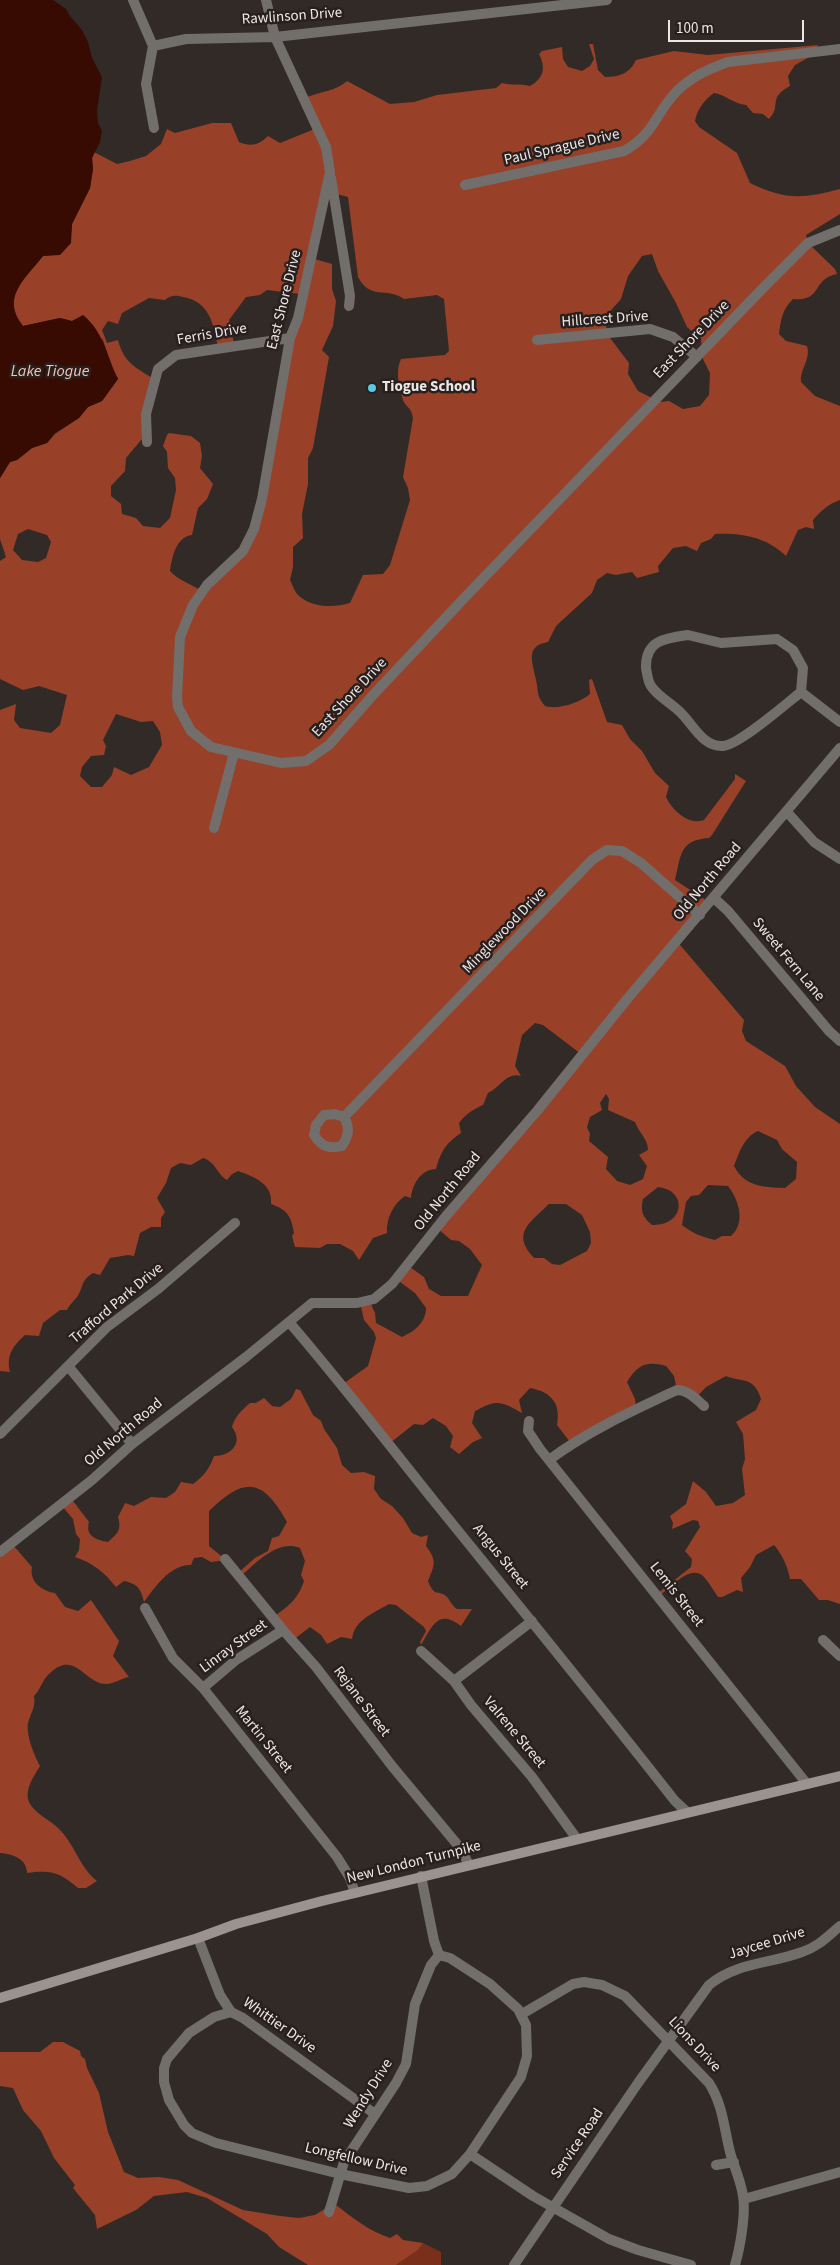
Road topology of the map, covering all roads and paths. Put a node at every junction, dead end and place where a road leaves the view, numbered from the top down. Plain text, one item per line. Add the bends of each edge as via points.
1 (133, 0) edge
2 (266, 0) edge
3 (607, 0) edge
4 (275, 37) junction
5 (153, 46) junction
6 (840, 49) edge
7 (154, 128) dead end
8 (330, 172) junction
9 (465, 185) dead end
10 (840, 230) edge
11 (350, 306) dead end
12 (290, 338) junction
13 (537, 340) dead end
14 (697, 357) junction
15 (147, 442) dead end
16 (802, 692) junction
17 (840, 722) edge
18 (840, 748) edge
19 (234, 753) junction
20 (787, 812) junction
21 (214, 828) dead end
22 (840, 859) edge
23 (714, 898) junction
24 (700, 915) junction
25 (840, 1041) edge
26 (344, 1117) dead end
27 (235, 1222) dead end
28 (289, 1322) junction
29 (68, 1366) junction
30 (704, 1406) dead end
31 (529, 1421) dead end
32 (0, 1434) edge
33 (132, 1444) junction
34 (549, 1460) junction
35 (0, 1552) edge
36 (225, 1559) dead end
37 (145, 1608) dead end
38 (532, 1621) junction
39 (282, 1630) junction
40 (823, 1640) dead end
41 (421, 1651) dead end
42 (840, 1656) edge
43 (454, 1681) junction
44 (203, 1688) junction
45 (840, 1776) edge
46 (808, 1784) junction
47 (687, 1812) junction
48 (577, 1839) junction
49 (469, 1865) junction
50 (421, 1876) junction
51 (355, 1893) junction
52 (840, 1926) edge
53 (198, 1938) junction
54 (439, 1955) junction
55 (0, 1998) edge
56 (231, 2012) junction
57 (522, 2014) junction
58 (669, 2041) junction
59 (374, 2114) junction
60 (470, 2154) junction
61 (734, 2162) junction
62 (716, 2165) dead end
63 (840, 2172) edge
64 (340, 2174) junction
65 (744, 2199) junction
66 (553, 2208) junction
67 (329, 2212) dead end
68 (514, 2265) edge
69 (691, 2265) edge
70 (735, 2265) edge

1 - 5 street
2 - 4 street, East Shore Drive
3 - 4 street, Rawlinson Drive
4 - 5 street, Rawlinson Drive via 186,40
4 - 8 street, East Shore Drive via 326,147
5 - 7 street via 146,84
6 - 9 street, Paul Sprague Drive via 728,62 714,67 700,73 676,92 650,130 636,144 624,150
8 - 11 street
8 - 12 street, East Shore Drive via 298,318
10 - 14 street, East Shore Drive via 808,243
12 - 15 street, Ferris Drive via 176,355 170,359 158,368 146,414
12 - 19 street, East Shore Drive via 254,529 243,551 207,585 193,605 180,637 178,707 191,731 211,747
13 - 14 street, Hillcrest Drive via 650,330 673,337
14 - 19 street, East Shore Drive via 483,578 329,745 306,761 281,763
16 - 16 street via 738,740 723,746 710,743 696,733 683,715 650,686 646,657 653,645 666,638 688,635 721,643 777,639 793,650 803,668
16 - 17 street
18 - 20 street, Old North Road
19 - 21 street
20 - 22 street via 814,842
20 - 23 street, Old North Road
23 - 24 street, Old North Road
23 - 25 street, Sweet Fern Lane
24 - 26 street, Minglewood Drive via 641,863 622,851 607,850 592,860
24 - 28 street, Old North Road via 392,1284 374,1299 357,1303 312,1303
27 - 29 street, Trafford Park Drive via 158,1289 107,1327
28 - 33 street, Old North Road
28 - 38 street, Angus Street
29 - 32 street, Trafford Park Drive
29 - 33 street
30 - 34 street via 690,1394 677,1390 596,1428
31 - 34 street, Lemis Street via 528,1431
33 - 35 street, Old North Road via 92,1480
34 - 46 street, Lemis Street
36 - 39 street, Rejane Street
37 - 44 street, Martin Street via 173,1658
38 - 43 street
38 - 47 street, Angus Street
39 - 44 street, Linray Street via 236,1660
39 - 49 street, Rejane Street via 461,1849
40 - 42 street
41 - 43 street, Valrene Street
43 - 48 street, Valrene Street via 532,1777
44 - 51 street, Martin Street via 337,1857
45 - 46 main road, New London Turnpike
46 - 47 main road, New London Turnpike
47 - 48 main road, New London Turnpike
48 - 49 main road, New London Turnpike
49 - 50 main road, New London Turnpike
50 - 51 main road, New London Turnpike
50 - 54 street
51 - 53 main road, New London Turnpike via 236,1924
52 - 58 street, Jaycee Drive via 822,1942 803,1952 738,1968 718,1977 701,1993
53 - 55 main road, New London Turnpike
53 - 56 street, Whittier Drive via 220,1995
54 - 57 street via 450,1958 490,1984
54 - 59 street, Wendy Drive via 431,1965 414,2004 406,2064
56 - 59 street, Whittier Drive
56 - 64 street, Longfellow Drive via 214,2017 190,2033 167,2059 164,2082 169,2100 184,2126 202,2139
57 - 58 street, Lions Drive via 573,1984 593,1983 625,1996
57 - 60 street, Longfellow Drive via 526,2025 527,2056 521,2077
58 - 61 street, Lions Drive via 717,2095
58 - 66 street, Service Road
59 - 64 street, Wendy Drive via 348,2154
60 - 64 street, Longfellow Drive via 452,2174 427,2186 409,2188
60 - 66 street
61 - 62 street
61 - 65 street, Lions Drive
63 - 65 street
64 - 67 street, Wendy Drive
65 - 70 street, Lions Drive
66 - 68 street, Service Road
66 - 69 street via 625,2246

